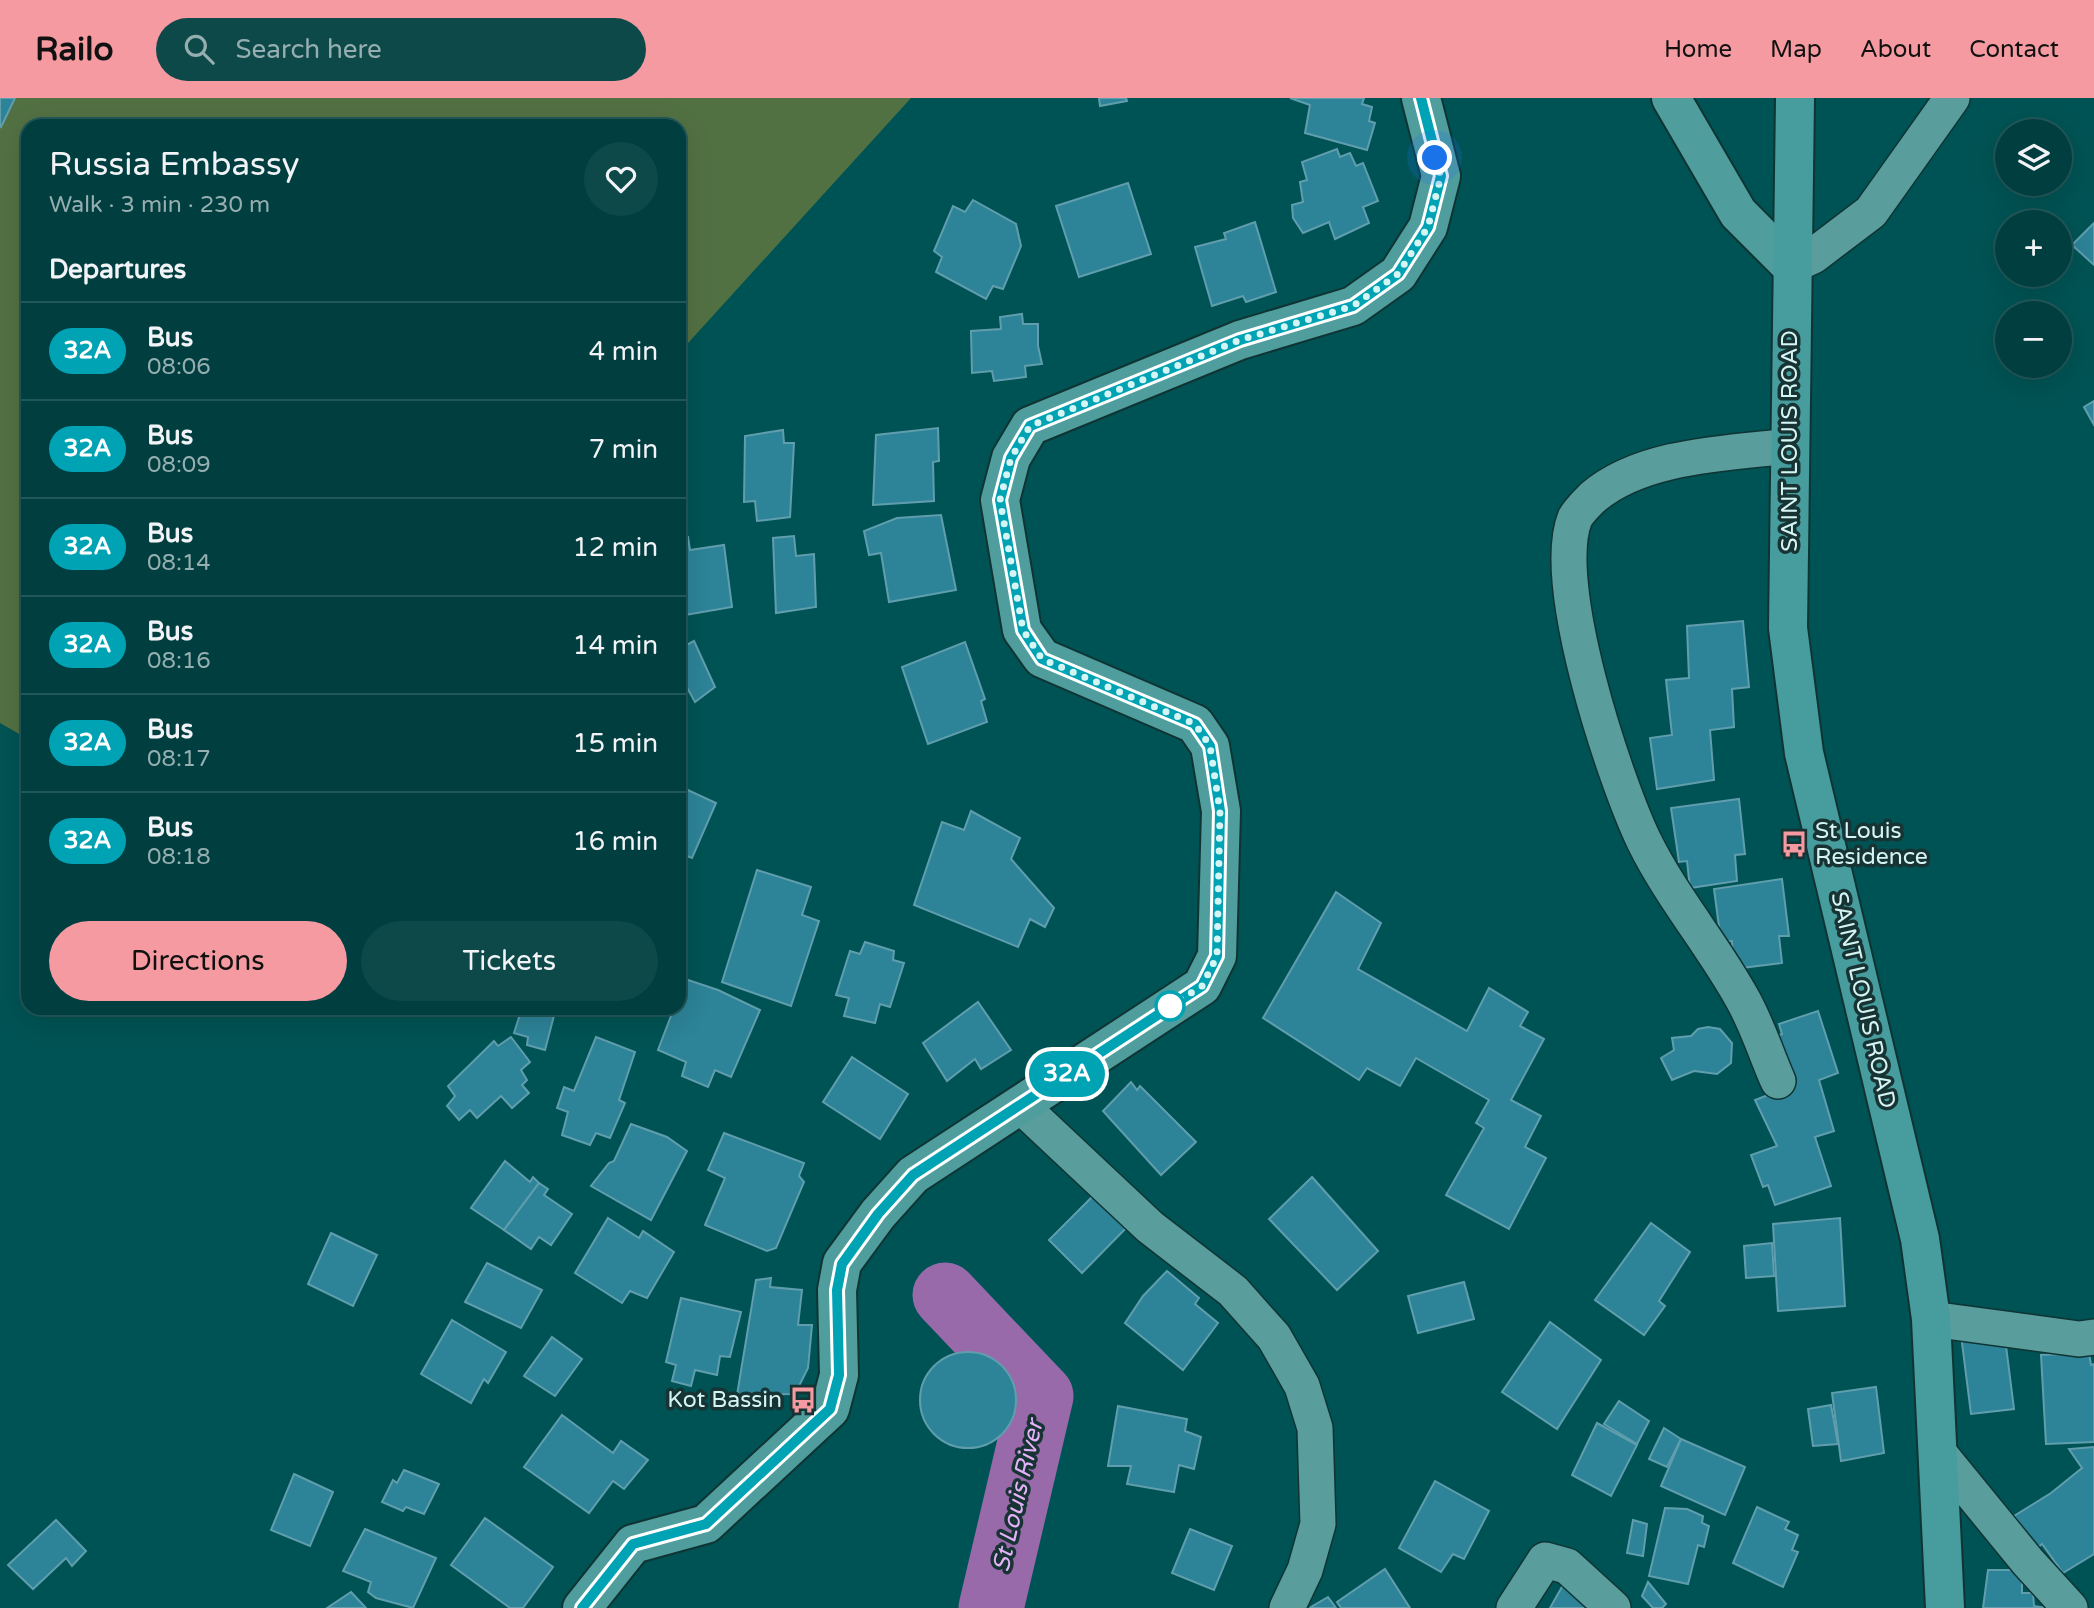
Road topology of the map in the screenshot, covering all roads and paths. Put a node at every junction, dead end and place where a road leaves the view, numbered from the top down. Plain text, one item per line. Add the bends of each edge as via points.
1 (1421, 98) edge
2 (1671, 98) edge
3 (1795, 98) edge
4 (1952, 98) edge
5 (1791, 266) junction
6 (1790, 446) junction
7 (1778, 1081) dead end
8 (1020, 1105) junction
9 (1931, 1319) junction
10 (2094, 1338) edge
11 (1940, 1453) junction
12 (582, 1608) edge
13 (1287, 1608) edge
14 (1514, 1608) edge
15 (1613, 1608) edge
16 (1945, 1608) edge
17 (2070, 1608) edge

1 - 8 main road via 1441,176 1428,227 1398,274 1353,306 1240,340 1030,426 1011,458 1000,500 1023,630 1042,659 1195,724 1210,746 1220,811 1217,956 1202,986
2 - 5 main road via 1738,213
3 - 5 main road, SAINT LOUIS ROAD
4 - 5 street via 1871,212 1813,256
5 - 6 main road, SAINT LOUIS ROAD
6 - 7 street via 1686,458 1628,476 1593,497 1575,517 1571,553 1571,606 1613,768 1645,842 1743,1000
6 - 9 main road, SAINT LOUIS ROAD via 1788,628 1804,753 1920,1239
8 - 12 main road via 913,1175 842,1264 837,1290 839,1375 830,1409 706,1524 633,1544
8 - 13 street via 1150,1227 1233,1291 1274,1337 1302,1386 1315,1428 1318,1524 1305,1570
9 - 10 street
9 - 11 main road, SAINT LOUIS ROAD
11 - 16 main road, SAINT LOUIS ROAD
11 - 17 street
14 - 15 street via 1545,1560 1567,1566

